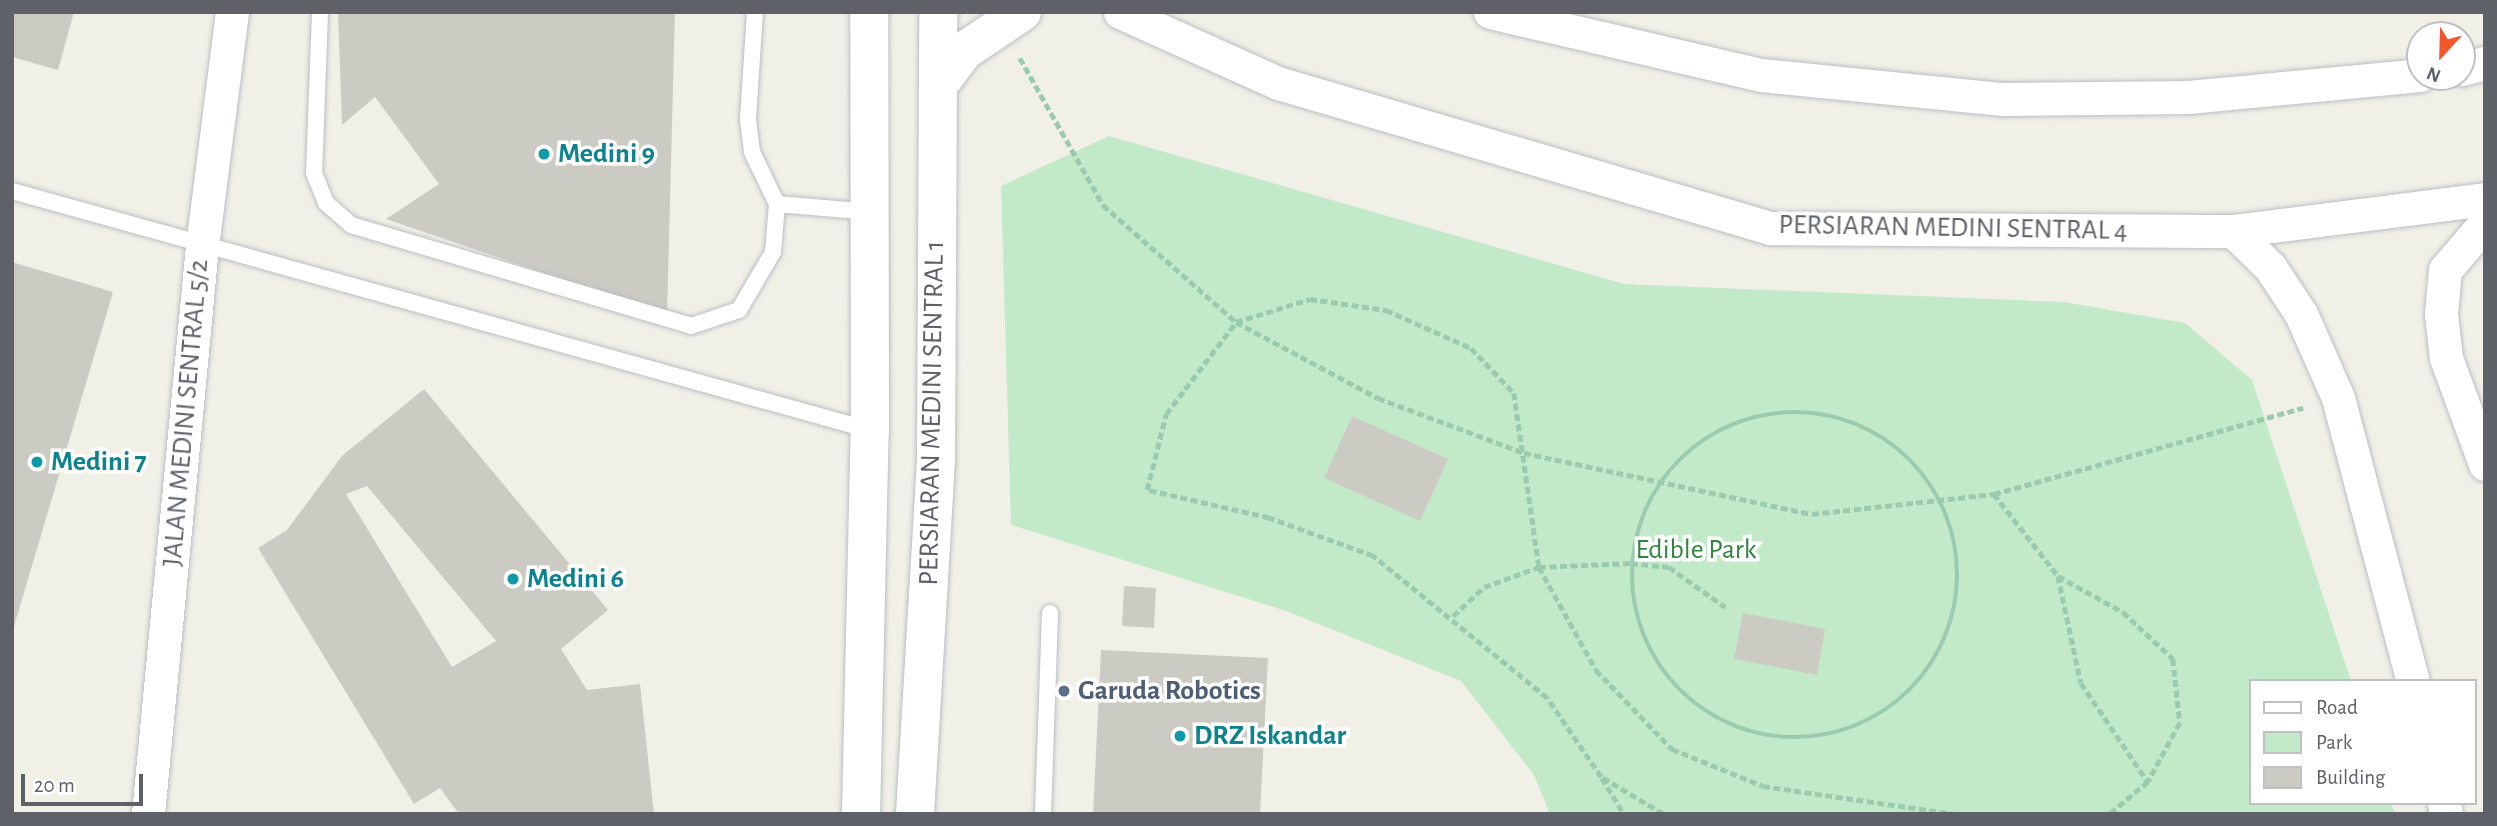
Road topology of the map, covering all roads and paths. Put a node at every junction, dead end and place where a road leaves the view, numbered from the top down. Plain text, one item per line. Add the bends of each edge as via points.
1 (232, 12) edge
2 (320, 12) edge
3 (755, 12) edge
4 (869, 12) edge
5 (938, 12) edge
6 (1120, 12) edge
7 (1490, 12) edge
8 (1011, 17) edge
9 (2406, 76) edge
10 (938, 86) junction
11 (12, 191) edge
12 (2485, 199) edge
13 (777, 204) junction
14 (871, 212) junction
15 (2485, 223) edge
16 (2233, 231) junction
17 (202, 246) junction
18 (1236, 322) junction
19 (2338, 398) junction
20 (870, 430) junction
21 (1524, 453) junction
22 (2485, 464) edge
23 (1660, 482) junction
24 (1994, 494) junction
25 (1940, 499) junction
26 (1631, 563) junction
27 (1539, 567) junction
28 (2058, 576) junction
29 (1725, 607) dead end
30 (1050, 612) dead end
31 (1453, 615) junction
32 (2412, 679) edge
33 (1601, 777) junction
34 (2148, 782) junction
35 (148, 814) edge
36 (861, 814) edge
37 (915, 814) edge
38 (1043, 814) edge
39 (1624, 814) edge
40 (1663, 814) edge
41 (1955, 814) edge
42 (2110, 814) edge

1 - 17 street, JALAN MEDINI SENTRAL 5/2
2 - 13 lane via 314,173 326,203 351,225 691,326 739,310 761,283 773,252
3 - 13 lane via 748,119 752,152
4 - 14 street
5 - 10 street, PERSIARAN MEDINI SENTRAL 1
6 - 16 street, PERSIARAN MEDINI SENTRAL 4 via 1278,83 1770,228
7 - 9 street via 1761,75 2003,99 2188,97
8 - 10 street via 964,51
8 - 18 path via 1103,205
10 - 37 street, PERSIARAN MEDINI SENTRAL 1 via 936,457
11 - 17 lane
12 - 16 street, PERSIARAN MEDINI SENTRAL 4
13 - 14 lane
14 - 20 street
15 - 22 street via 2445,270 2441,314 2446,358
16 - 19 street via 2270,267 2301,314
17 - 20 lane
17 - 35 street, JALAN MEDINI SENTRAL 5/2
18 - 21 path via 1378,398
18 - 21 path via 1310,299 1386,310 1471,348 1514,393
18 - 31 path via 1166,414 1147,490 1269,518 1373,556
19 - 24 path
19 - 32 street
20 - 36 street
21 - 23 path
21 - 27 path
23 - 25 path via 1812,514
23 - 25 path via 1713,432 1743,419 1806,412 1868,429 1895,446
23 - 26 path via 1636,531
24 - 25 path
24 - 28 path
25 - 26 path via 1958,554 1959,586 1942,648 1925,675 1877,716 1816,737 1752,732 1695,704 1671,682 1640,626
26 - 27 path
26 - 29 path via 1669,567
27 - 31 path via 1484,587
27 - 41 path via 1596,670 1672,749 1763,786
28 - 34 path via 2081,683
28 - 34 path via 2123,612 2173,659 2180,723
30 - 38 lane
31 - 33 path via 1547,698
33 - 39 path
33 - 40 path
34 - 42 path

